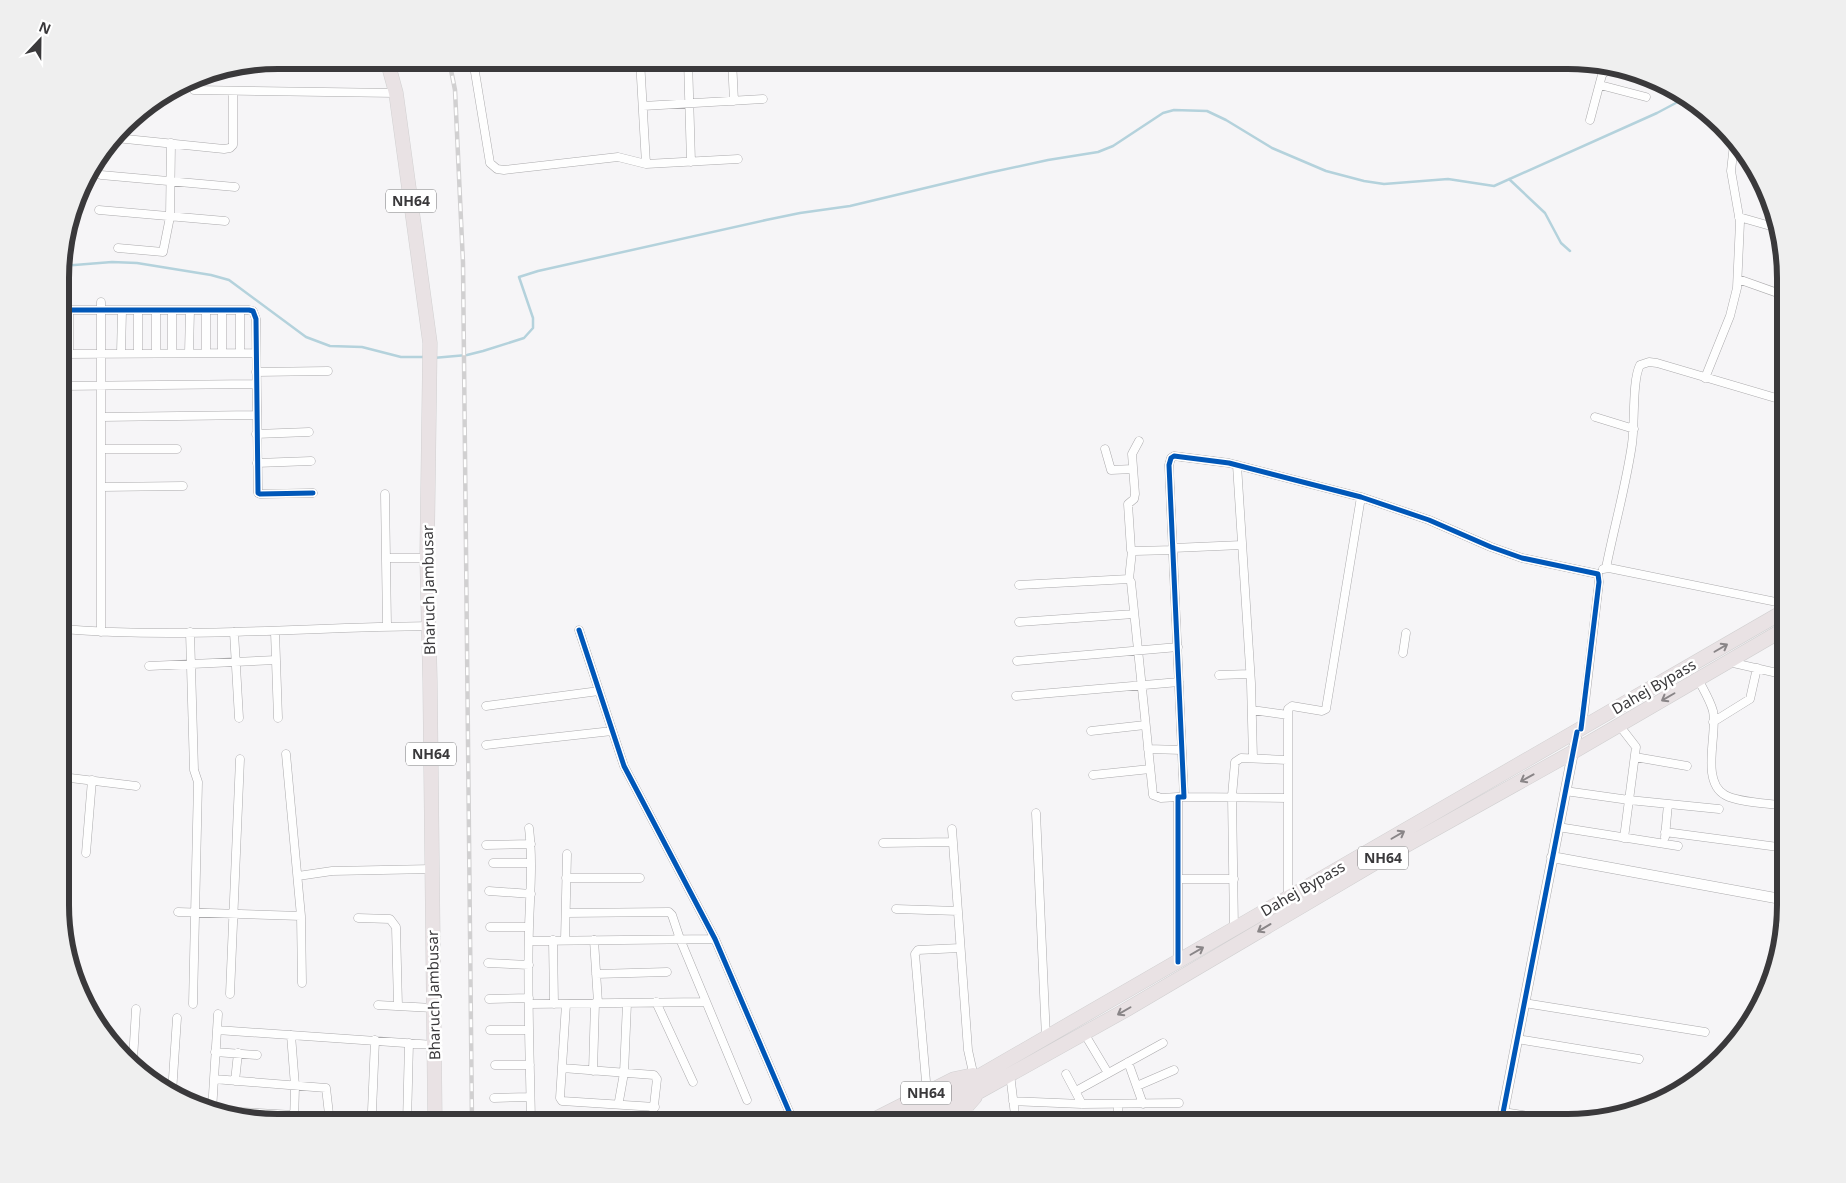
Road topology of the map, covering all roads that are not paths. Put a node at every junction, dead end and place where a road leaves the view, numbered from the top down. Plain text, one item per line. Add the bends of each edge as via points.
1 (389, 69) edge
2 (474, 69) edge
3 (641, 69) edge
4 (688, 69) edge
5 (732, 69) edge
6 (1605, 72) edge
7 (1600, 85) junction
8 (194, 90) dead end
9 (233, 92) junction
10 (396, 93) junction
11 (1646, 97) dead end
12 (763, 99) dead end
13 (734, 101) junction
14 (689, 104) junction
15 (643, 106) junction
16 (1590, 120) dead end
17 (122, 139) edge
18 (171, 143) junction
19 (1734, 151) edge
20 (738, 159) dead end
21 (691, 162) junction
22 (646, 164) junction
23 (101, 175) dead end
24 (171, 181) junction
25 (235, 187) dead end
26 (99, 210) dead end
27 (170, 217) junction
28 (1740, 217) junction
29 (225, 221) dead end
30 (1770, 226) edge
31 (118, 248) dead end
32 (1738, 279) junction
33 (1777, 293) edge
34 (101, 307) junction
35 (69, 310) edge
36 (138, 310) junction
37 (156, 310) junction
38 (172, 310) junction
39 (190, 310) junction
40 (206, 310) junction
41 (222, 310) junction
42 (240, 310) junction
43 (122, 311) junction
44 (101, 353) junction
45 (121, 353) junction
46 (138, 353) junction
47 (156, 353) junction
48 (172, 353) junction
49 (189, 353) junction
50 (206, 353) junction
51 (222, 353) junction
52 (240, 353) junction
53 (256, 353) junction
54 (69, 354) edge
55 (328, 371) dead end
56 (256, 372) junction
57 (1705, 378) junction
58 (256, 384) junction
59 (69, 386) edge
60 (101, 386) junction
61 (1777, 398) edge
62 (256, 415) junction
63 (101, 417) junction
64 (1595, 418) dead end
65 (1634, 429) junction
66 (309, 432) dead end
67 (256, 434) junction
68 (1139, 441) dead end
69 (101, 449) junction
70 (177, 449) dead end
71 (1105, 449) dead end
72 (311, 461) dead end
73 (257, 463) junction
74 (1237, 465) junction
75 (1133, 469) junction
76 (183, 486) dead end
77 (101, 487) junction
78 (313, 492) dead end
79 (385, 494) dead end
80 (1361, 497) junction
81 (1242, 545) junction
82 (1174, 549) junction
83 (1132, 551) junction
84 (386, 558) junction
85 (427, 558) junction
86 (1606, 568) junction
87 (1598, 574) junction
88 (1129, 579) junction
89 (1020, 585) dead end
90 (1777, 602) edge
91 (1134, 614) junction
92 (1777, 615) edge
93 (1019, 622) dead end
94 (387, 626) junction
95 (429, 626) junction
96 (69, 630) edge
97 (579, 630) dead end
98 (101, 632) junction
99 (190, 632) junction
100 (234, 632) junction
101 (275, 632) junction
102 (1777, 633) edge
103 (1406, 634) dead end
104 (1178, 647) junction
105 (1138, 652) junction
106 (1403, 653) dead end
107 (276, 660) junction
108 (1016, 660) dead end
109 (236, 662) junction
110 (1727, 662) junction
111 (192, 664) junction
112 (149, 666) dead end
113 (1757, 668) junction
114 (1777, 672) edge
115 (1250, 674) junction
116 (1219, 676) dead end
117 (1698, 679) junction
118 (1179, 682) junction
119 (1141, 686) junction
120 (599, 691) junction
121 (1016, 696) dead end
122 (486, 706) dead end
123 (1252, 710) junction
124 (1288, 715) junction
125 (239, 718) dead end
126 (278, 718) dead end
127 (1713, 722) junction
128 (1145, 725) junction
129 (1619, 725) junction
130 (1579, 730) junction
131 (612, 731) junction
132 (1091, 731) dead end
133 (486, 745) dead end
134 (1148, 749) junction
135 (1182, 750) junction
136 (1573, 752) junction
137 (286, 754) dead end
138 (1635, 757) junction
139 (1253, 758) junction
140 (240, 759) dead end
141 (1287, 760) junction
142 (1687, 766) dead end
143 (1150, 769) junction
144 (1093, 775) dead end
145 (69, 778) edge
146 (92, 780) junction
147 (136, 786) dead end
148 (1565, 791) junction
149 (1232, 796) junction
150 (1181, 797) junction
151 (1287, 798) junction
152 (1629, 800) junction
153 (1668, 804) junction
154 (1777, 805) edge
155 (1719, 809) dead end
156 (1036, 813) dead end
157 (529, 828) dead end
158 (1558, 828) junction
159 (952, 829) dead end
160 (1665, 832) junction
161 (1624, 838) junction
162 (953, 842) junction
163 (883, 843) dead end
164 (531, 844) junction
165 (1664, 844) junction
166 (486, 845) dead end
167 (1678, 846) dead end
168 (1777, 847) edge
169 (86, 854) dead end
170 (567, 854) dead end
171 (1552, 857) junction
172 (531, 863) junction
173 (493, 864) dead end
174 (432, 869) junction
175 (298, 876) junction
176 (566, 878) junction
177 (640, 878) dead end
178 (1178, 878) junction
179 (1234, 879) junction
180 (489, 892) dead end
181 (532, 894) junction
182 (1288, 897) junction
183 (1777, 898) edge
184 (896, 909) dead end
185 (958, 911) junction
186 (178, 912) dead end
187 (195, 913) junction
188 (566, 913) junction
189 (1290, 913) junction
190 (234, 914) junction
191 (301, 916) junction
192 (358, 918) dead end
193 (490, 927) dead end
194 (529, 927) junction
195 (1234, 929) junction
196 (715, 938) junction
197 (680, 939) junction
198 (553, 940) junction
199 (565, 940) junction
200 (594, 940) junction
201 (529, 941) junction
202 (960, 948) junction
203 (1178, 962) junction
204 (488, 963) dead end
205 (529, 965) junction
206 (667, 972) dead end
207 (596, 974) junction
208 (302, 983) dead end
209 (230, 994) dead end
210 (489, 999) dead end
211 (529, 1001) junction
212 (656, 1002) junction
213 (706, 1002) junction
214 (596, 1003) junction
215 (627, 1003) junction
216 (1524, 1003) junction
217 (193, 1004) dead end
218 (554, 1004) junction
219 (566, 1004) junction
220 (378, 1005) dead end
221 (398, 1006) junction
222 (433, 1008) junction
223 (136, 1009) dead end
224 (218, 1014) dead end
225 (177, 1018) dead end
226 (217, 1030) junction
227 (490, 1030) dead end
228 (528, 1030) junction
229 (1705, 1032) dead end
230 (1084, 1033) junction
231 (291, 1035) junction
232 (1046, 1038) junction
233 (1517, 1039) junction
234 (375, 1040) junction
235 (408, 1043) junction
236 (1163, 1043) dead end
237 (434, 1045) junction
238 (215, 1052) junction
239 (238, 1053) junction
240 (257, 1055) dead end
241 (133, 1056) edge
242 (1639, 1059) dead end
243 (1128, 1062) junction
244 (495, 1064) dead end
245 (530, 1065) junction
246 (562, 1068) junction
247 (1174, 1070) dead end
248 (593, 1071) junction
249 (624, 1073) junction
250 (998, 1073) junction
251 (1108, 1073) junction
252 (1066, 1074) dead end
253 (214, 1079) junction
254 (235, 1081) junction
255 (977, 1081) junction
256 (692, 1082) dead end
257 (172, 1086) edge
258 (295, 1086) junction
259 (1137, 1086) junction
260 (1076, 1091) junction
261 (927, 1093) junction
262 (530, 1097) junction
263 (494, 1098) dead end
264 (747, 1100) dead end
265 (619, 1101) dead end
266 (1013, 1101) junction
267 (212, 1103) edge
268 (1179, 1103) dead end
269 (1082, 1104) junction
270 (1118, 1104) junction
271 (1143, 1104) junction
272 (642, 1106) junction
273 (968, 1106) junction
274 (655, 1107) junction
275 (372, 1111) dead end
276 (294, 1114) edge
277 (329, 1114) edge
278 (407, 1114) edge
279 (435, 1114) edge
280 (530, 1114) edge
281 (648, 1114) edge
282 (654, 1114) edge
283 (790, 1114) edge
284 (885, 1114) edge
285 (915, 1114) edge
286 (935, 1114) edge
287 (960, 1114) edge
288 (969, 1114) edge
289 (1015, 1114) edge
290 (1118, 1114) edge
291 (1503, 1114) edge

1 - 10 highway, Bharuch Jambusar / NH64
2 - 22 street via 486,146 490,163 497,169 618,158
3 - 15 street
4 - 14 street
5 - 13 street
6 - 7 street
7 - 11 street
7 - 16 street
8 - 9 street
9 - 10 street
9 - 18 street via 233,145 230,148
10 - 85 highway, Bharuch Jambusar / NH64 via 430,343
12 - 13 street
13 - 14 street
14 - 15 street
14 - 21 street
15 - 22 street
17 - 18 street
18 - 24 street
19 - 28 street via 1732,176
20 - 21 street
21 - 22 street
23 - 24 street
24 - 25 street
24 - 27 street
26 - 27 street
27 - 29 street
27 - 31 street via 163,252
28 - 30 street
28 - 32 street
32 - 33 street
32 - 57 street via 1730,316
34 - 35 street
34 - 43 street
34 - 44 street
36 - 37 street
36 - 43 street
36 - 46 street
37 - 38 street
37 - 47 street
38 - 39 street
38 - 48 street
39 - 40 street
39 - 49 street
40 - 41 street
40 - 50 street
41 - 42 street
41 - 51 street
42 - 52 street
42 - 53 street via 253,311 255,315
43 - 45 street
44 - 45 street
44 - 54 street
44 - 60 street
45 - 46 street
46 - 47 street
47 - 48 street
48 - 49 street
49 - 50 street
50 - 51 street
51 - 52 street
52 - 53 street
53 - 56 street
55 - 56 street
56 - 58 street
57 - 61 street
57 - 65 street via 1657,363 1640,365 1636,376
58 - 60 street
58 - 62 street
59 - 60 street
60 - 63 street
62 - 63 street
62 - 67 street
63 - 69 street
64 - 65 street
65 - 86 street
66 - 67 street
67 - 73 street
68 - 75 street via 1132,454
69 - 70 street
69 - 77 street
71 - 75 street via 1111,470
72 - 73 street
73 - 78 street via 257,490 260,494
74 - 80 street
74 - 81 street
74 - 82 street via 1179,455 1171,458 1168,465
75 - 83 street via 1135,494 1128,504
76 - 77 street
77 - 98 street
79 - 84 street
80 - 87 street via 1522,558
80 - 124 street via 1326,709 1290,706
81 - 82 street
81 - 115 street
82 - 83 street
82 - 104 street
83 - 88 street
84 - 85 street
84 - 94 street
85 - 95 highway, Bharuch Jambusar / NH64
86 - 87 street
86 - 90 street
87 - 130 street
88 - 89 street
88 - 91 street
91 - 93 street
91 - 105 street
130 -> 92 highway, Dahej Bypass / NH64
94 - 95 street
94 - 101 street
95 - 174 highway, Bharuch Jambusar / NH64
96 - 98 street
97 - 120 street
98 - 99 street
99 - 100 street
99 - 111 street
100 - 101 street
100 - 109 street
101 - 107 street
102 - 110 highway, Dahej Bypass / NH64
103 - 106 street
104 - 105 street
104 - 118 street
105 - 108 street
105 - 119 street
107 - 109 street
107 - 126 street
109 - 111 street
109 - 125 street
110 - 113 street
110 - 117 highway, Dahej Bypass / NH64
111 - 112 street
111 - 187 street via 194,770 198,782
113 - 114 street
113 - 127 street via 1750,698
115 - 116 street
115 - 123 street
117 - 127 street via 1713,712
117 -> 129 highway, Dahej Bypass / NH64
118 - 119 street
118 - 135 street
119 - 121 street
119 - 128 street
120 - 122 street
120 - 131 street
123 - 124 street
123 - 139 street
124 - 141 street
127 - 154 street via 1712,779 1717,789 1737,799
128 - 132 street
128 - 134 street
129 - 136 highway, Dahej Bypass / NH64
129 - 138 street via 1636,747
130 - 136 street
182 -> 130 highway, Dahej Bypass / NH64
131 - 133 street
131 - 196 street via 624,766
134 - 135 street
134 - 143 street
135 - 150 street
136 - 148 street
136 -> 189 highway, Dahej Bypass / NH64
137 - 175 street
138 - 142 street
138 - 152 street
139 - 141 street
139 - 149 street via 1240,758 1235,762
140 - 190 street
141 - 151 street
143 - 144 street
143 - 150 street via 1153,795
145 - 146 street
146 - 147 street
146 - 169 street
148 - 152 street
148 - 158 street
149 - 150 street
149 - 151 street
149 - 179 street
150 - 178 street
151 - 182 street
152 - 153 street
152 - 161 street
153 - 155 street
153 - 160 street
156 - 232 street
157 - 164 street
158 - 161 street
158 - 171 street
159 - 162 street
160 - 165 street
160 - 168 street
161 - 165 street
162 - 163 street
162 - 185 street
164 - 166 street
164 - 172 street
165 - 167 street
170 - 176 street
171 - 183 street
171 - 216 street
172 - 173 street
172 - 181 street
174 - 175 street via 332,871
174 - 222 highway, Bharuch Jambusar / NH64
175 - 191 street
176 - 177 street
176 - 188 street
178 - 179 street
178 - 203 street
179 - 195 street
180 - 181 street
181 - 194 street
182 - 189 street
182 - 195 highway, Dahej Bypass / NH64
184 - 185 street
185 - 202 street
186 - 187 street
187 - 190 street
187 - 217 street
188 - 197 street via 669,912
188 - 199 street
189 -> 230 highway, Dahej Bypass / NH64
190 - 191 street
190 - 209 street
191 - 208 street
192 - 221 street via 390,919 396,927
193 - 194 street
194 - 201 street
203 -> 195 highway, Dahej Bypass / NH64
196 - 197 street
196 - 283 street
197 - 200 street
197 - 213 street
198 - 199 street
198 - 201 street
198 - 218 street
199 - 200 street
200 - 207 street
201 - 205 street
202 - 255 street via 968,1050
202 - 261 street via 918,950 915,954
203 - 232 highway, Dahej Bypass / NH64
204 - 205 street
205 - 211 street
206 - 207 street
207 - 214 street
210 - 211 street
211 - 218 street
211 - 228 street
212 - 213 street
212 - 215 street
212 - 256 street
213 - 264 street
214 - 215 street
214 - 219 street
214 - 248 street
215 - 249 street
216 - 229 street
216 - 233 street
218 - 219 street
219 - 246 street
220 - 221 street
221 - 222 street
222 - 237 highway, Bharuch Jambusar / NH64
223 - 241 street
224 - 226 street
225 - 257 street
226 - 231 street
226 - 238 street
227 - 228 street
228 - 245 street
230 - 250 highway, Dahej Bypass / NH64
230 - 251 street
231 - 234 street
231 - 258 street
232 - 250 highway, Dahej Bypass / NH64
233 - 242 street
233 - 291 street
234 - 235 street
234 - 275 street
235 - 237 street
235 - 278 street
236 - 243 street
237 - 279 highway, Bharuch Jambusar / NH64
238 - 239 street
238 - 253 street
239 - 240 street
239 - 254 street
243 - 251 street
243 - 259 street
244 - 245 street
245 - 262 street
246 - 248 street
246 - 272 street via 562,1101
247 - 259 street
248 - 249 street
249 - 265 street
249 - 274 street via 656,1077
250 - 255 highway, Dahej Bypass / NH64
250 - 266 street
251 - 260 street
252 - 260 street
253 - 254 street
253 - 267 street
254 - 258 street
255 - 261 highway, NH64 via 954,1079
255 - 273 highway, NH64
255 - 285 highway, Dahej Bypass
255 - 286 highway, Dahej Bypass
258 - 276 street
258 - 277 street via 326,1088
259 - 271 street
260 - 269 street
261 - 284 highway, NH64
262 - 263 street
262 - 280 street
266 - 269 street
266 - 289 street
268 - 271 street
269 - 270 street
270 - 271 street
270 - 290 street
272 - 274 street
272 - 281 street
273 - 287 highway, NH64
273 - 288 street
274 - 282 street

